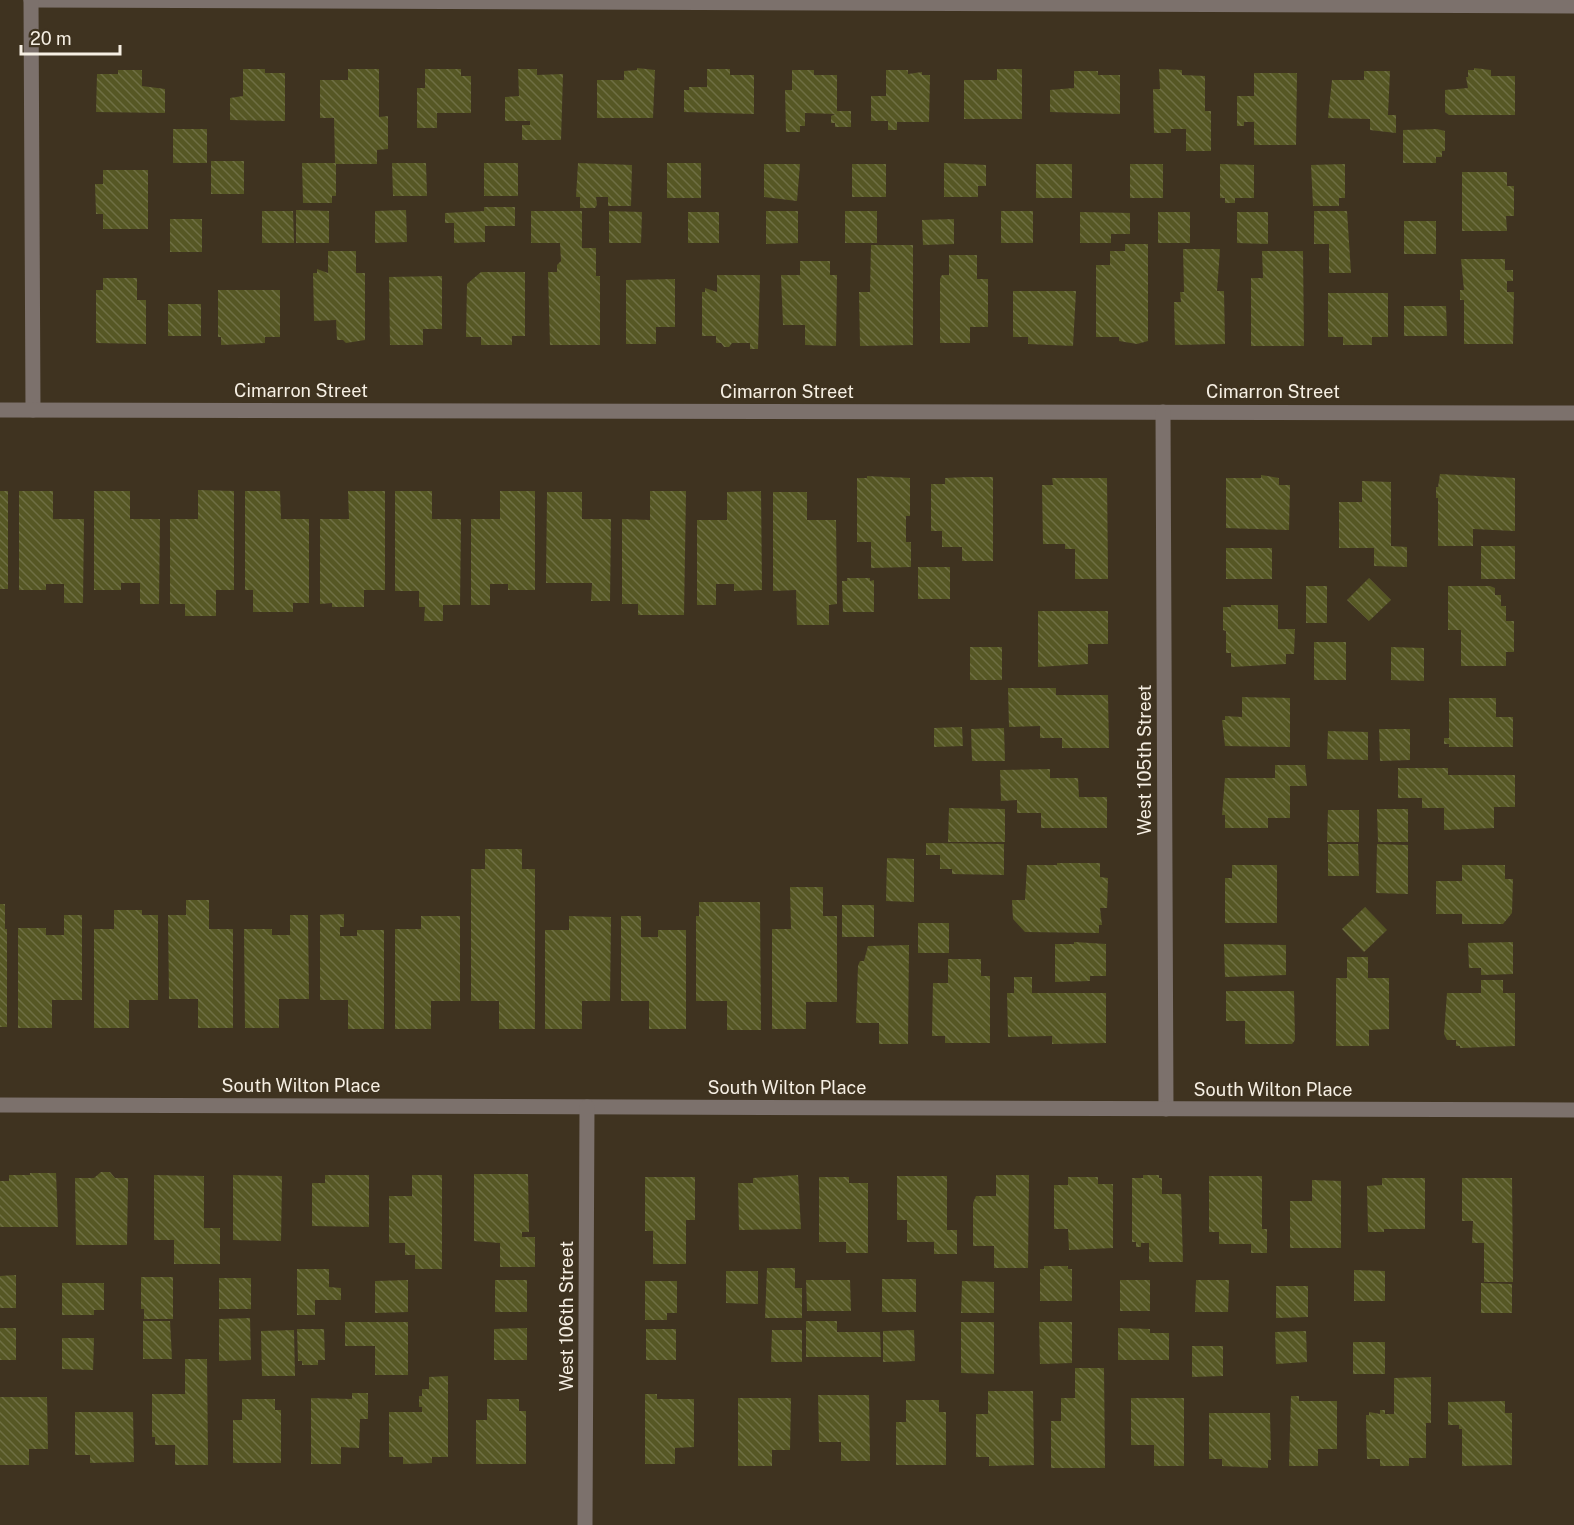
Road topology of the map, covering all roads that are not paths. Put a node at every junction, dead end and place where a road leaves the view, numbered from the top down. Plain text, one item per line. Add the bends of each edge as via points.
1 (32, 0) edge
2 (1574, 6) edge
3 (0, 410) edge
4 (33, 410) junction
5 (1163, 412) junction
6 (1574, 412) edge
7 (0, 1105) edge
8 (587, 1107) junction
9 (1166, 1109) junction
10 (1574, 1110) edge
11 (585, 1525) edge

1 - 2 street
1 - 4 street
3 - 4 street, Cimarron Street
4 - 5 street, Cimarron Street
5 - 6 street, Cimarron Street
5 - 9 street, West 105th Street
7 - 8 street, South Wilton Place
8 - 9 street, South Wilton Place
8 - 11 street, West 106th Street
9 - 10 street, South Wilton Place

